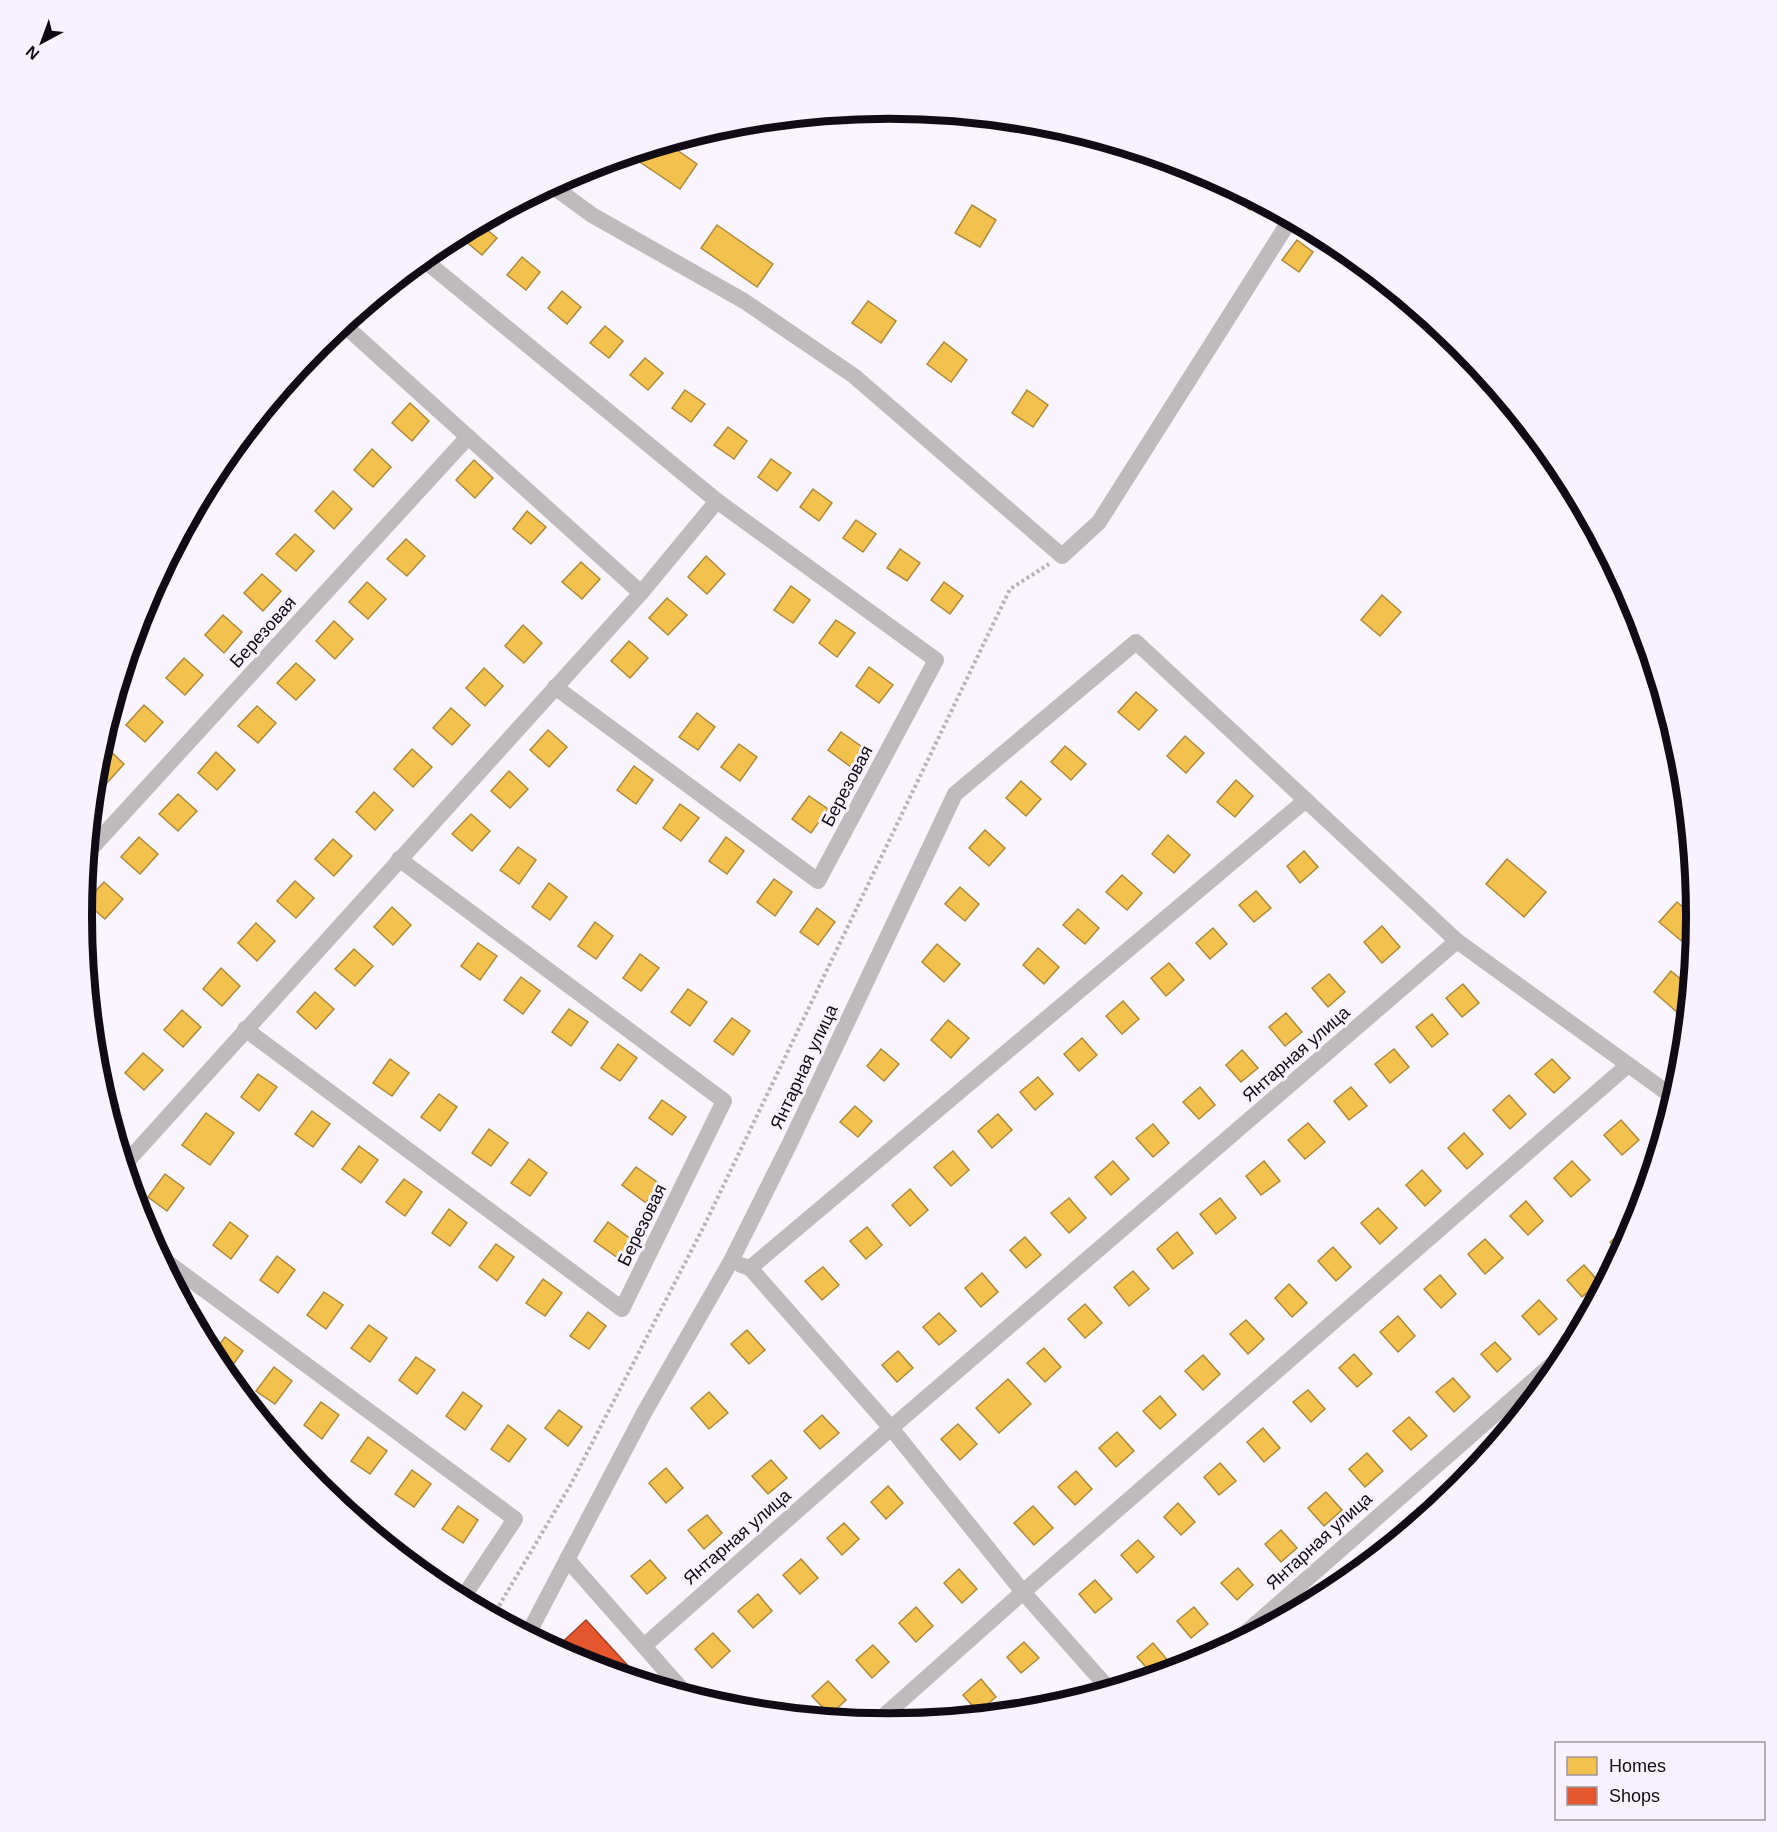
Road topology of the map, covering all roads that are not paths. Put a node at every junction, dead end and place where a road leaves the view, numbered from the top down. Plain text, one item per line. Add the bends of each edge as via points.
1 (559, 191) edge
2 (1286, 226) edge
3 (430, 265) edge
4 (349, 330) edge
5 (468, 437) junction
6 (717, 501) junction
7 (640, 593) junction
8 (555, 687) junction
9 (1306, 800) junction
10 (95, 844) edge
11 (399, 859) junction
12 (1457, 941) junction
13 (245, 1029) junction
14 (1628, 1065) junction
15 (1665, 1091) edge
16 (130, 1158) edge
17 (731, 1261) junction
18 (173, 1266) edge
19 (750, 1268) junction
20 (1539, 1375) edge
21 (891, 1428) junction
22 (567, 1559) junction
23 (467, 1592) edge
24 (1023, 1592) junction
25 (1256, 1623) edge
26 (531, 1628) edge
27 (644, 1646) junction
28 (1104, 1683) edge
29 (678, 1685) edge
30 (887, 1713) edge

1 - 2 street via 592,215 744,301 854,376 1062,556 1099,522
3 - 6 street, Березовая
4 - 5 street
5 - 7 street
5 - 10 street, Березовая
6 - 7 street
6 - 8 street, Березовая via 936,660 818,881
7 - 8 street
8 - 11 street
9 - 12 street
9 - 17 street, Янтарная улица via 1136,642 955,794
9 - 19 street
11 - 13 street
11 - 13 street, Березовая via 724,1101 622,1309
12 - 14 street
12 - 21 street, Янтарная улица
13 - 16 street
14 - 15 street
14 - 24 street
17 - 19 street
17 - 22 street, Янтарная улица
18 - 23 street via 515,1519
19 - 21 street
20 - 25 street, Янтарная улица
21 - 24 street
21 - 27 street, Янтарная улица
22 - 26 street, Янтарная улица
22 - 27 street
24 - 28 street
24 - 30 street
27 - 29 street

